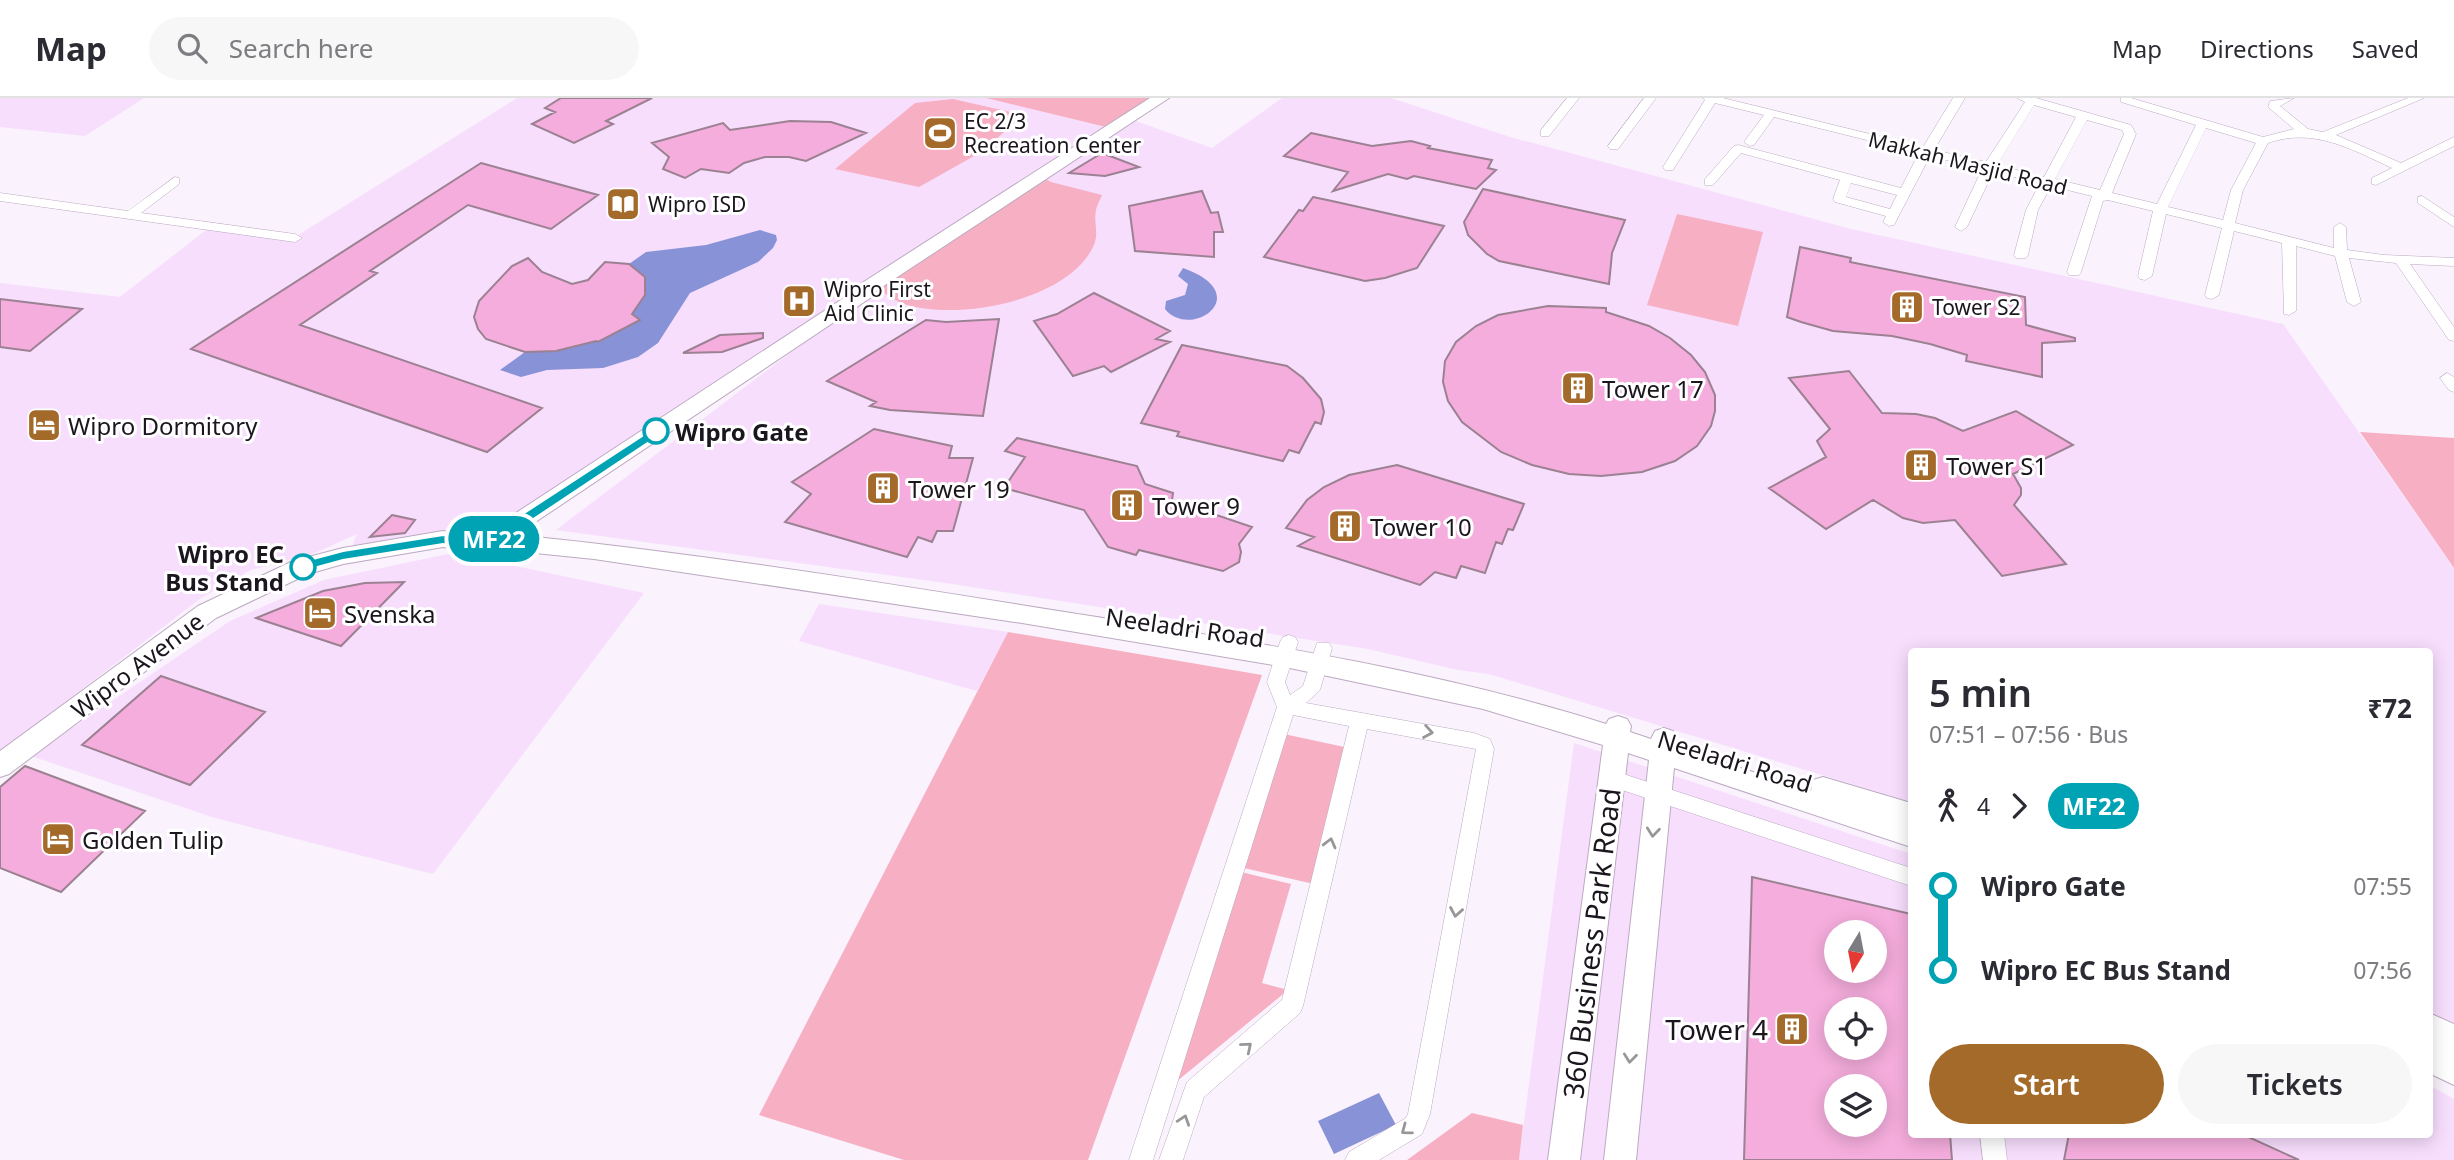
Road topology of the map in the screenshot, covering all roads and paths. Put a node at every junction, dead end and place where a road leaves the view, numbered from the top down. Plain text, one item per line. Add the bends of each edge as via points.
1 (1161, 98) edge
2 (1573, 98) edge
3 (1650, 98) edge
4 (1711, 98) edge
5 (1959, 98) edge
6 (2288, 98) edge
7 (2418, 98) edge
8 (2027, 99) edge
9 (2124, 100) dead end
10 (1771, 114) junction
11 (2084, 114) junction
12 (2203, 122) junction
13 (2302, 130) junction
14 (1545, 133) dead end
15 (2325, 135) junction
16 (2263, 141) junction
17 (2454, 141) edge
18 (1750, 142) dead end
19 (1614, 146) dead end
20 (1926, 152) junction
21 (1669, 167) dead end
22 (1989, 168) junction
23 (2402, 168) junction
24 (1847, 178) junction
25 (175, 181) dead end
26 (2375, 181) dead end
27 (1709, 182) dead end
28 (2046, 182) junction
29 (1905, 193) junction
30 (2101, 196) junction
31 (0, 197) edge
32 (2422, 200) dead end
33 (2160, 210) junction
34 (133, 213) junction
35 (2454, 223) edge
36 (2340, 226) dead end
37 (1961, 227) dead end
38 (2227, 227) junction
39 (295, 237) dead end
40 (2289, 241) junction
41 (2341, 253) junction
42 (2021, 255) dead end
43 (2400, 260) junction
44 (2447, 262) edge
45 (2074, 272) dead end
46 (2454, 274) edge
47 (2145, 276) dead end
48 (2212, 295) dead end
49 (2354, 302) dead end
50 (2289, 311) dead end
51 (2454, 337) edge
52 (492, 535) junction
53 (1287, 650) junction
54 (1321, 656) junction
55 (1286, 707) junction
56 (1360, 720) junction
57 (1617, 732) junction
58 (1662, 746) junction
59 (0, 766) edge
60 (1611, 778) junction
61 (1657, 793) junction
62 (1908, 814) edge
63 (1908, 834) edge
64 (1908, 876) edge
65 (2433, 1030) edge
66 (2454, 1040) edge
67 (2433, 1059) edge
68 (2454, 1070) edge
69 (1992, 1138) edge
70 (1141, 1160) edge
71 (1171, 1160) edge
72 (1357, 1160) edge
73 (1564, 1160) edge
74 (1620, 1160) edge
75 (1995, 1160) edge

1 - 52 main road
2 - 14 street
3 - 19 street
4 - 10 street, Makkah Masjid Road
4 - 21 street
5 - 20 street
6 - 13 street via 2274,107
7 - 15 street
8 - 11 street
8 - 22 street
9 - 12 street
10 - 18 street
10 - 20 street, Makkah Masjid Road
11 - 28 street
11 - 30 street via 2120,124 2130,134
12 - 16 street
12 - 33 street
13 - 15 street
13 - 16 street
15 - 23 street
16 - 38 street via 2237,190
17 - 23 street
20 - 22 street, Makkah Masjid Road
20 - 29 street
22 - 28 street, Makkah Masjid Road
22 - 37 street
23 - 26 street
24 - 27 street via 1738,149
24 - 29 street
24 - 29 street via 1839,199 1892,218
25 - 34 street
28 - 30 street, Makkah Masjid Road
28 - 42 street via 2032,210
30 - 33 street, Makkah Masjid Road
30 - 45 street
31 - 34 street
32 - 35 street
33 - 38 street, Makkah Masjid Road
33 - 47 street
34 - 39 street
36 - 41 street
38 - 40 street, Makkah Masjid Road
38 - 48 street
40 - 41 street, Makkah Masjid Road
40 - 50 street
41 - 43 street, Makkah Masjid Road
41 - 49 street
43 - 44 street, Makkah Masjid Road
43 - 51 street
44 - 46 street
52 - 53 main road, Neeladri Road
52 - 59 main road, Wipro Avenue via 466,543 443,539 301,567 207,612
53 - 54 main road, Neeladri Road
53 - 55 street via 1276,682
54 - 55 street via 1311,690
54 - 57 main road, Neeladri Road
55 - 56 street
55 - 70 street
71 -> 56 street via 1195,1090 1292,1006
56 -> 72 street via 1474,741 1485,750 1419,1114 1414,1126
57 - 58 main road, Neeladri Road
57 - 60 main road, 360 Business Park Road
58 - 61 main road, 360 Business Park Road
58 - 62 main road, Neeladri Road
58 - 63 main road, Neeladri Road
60 - 61 street
60 - 73 main road, 360 Business Park Road
61 - 64 street
61 -> 74 main road, 360 Business Park Road
65 - 66 main road
67 - 68 main road
69 - 75 street

